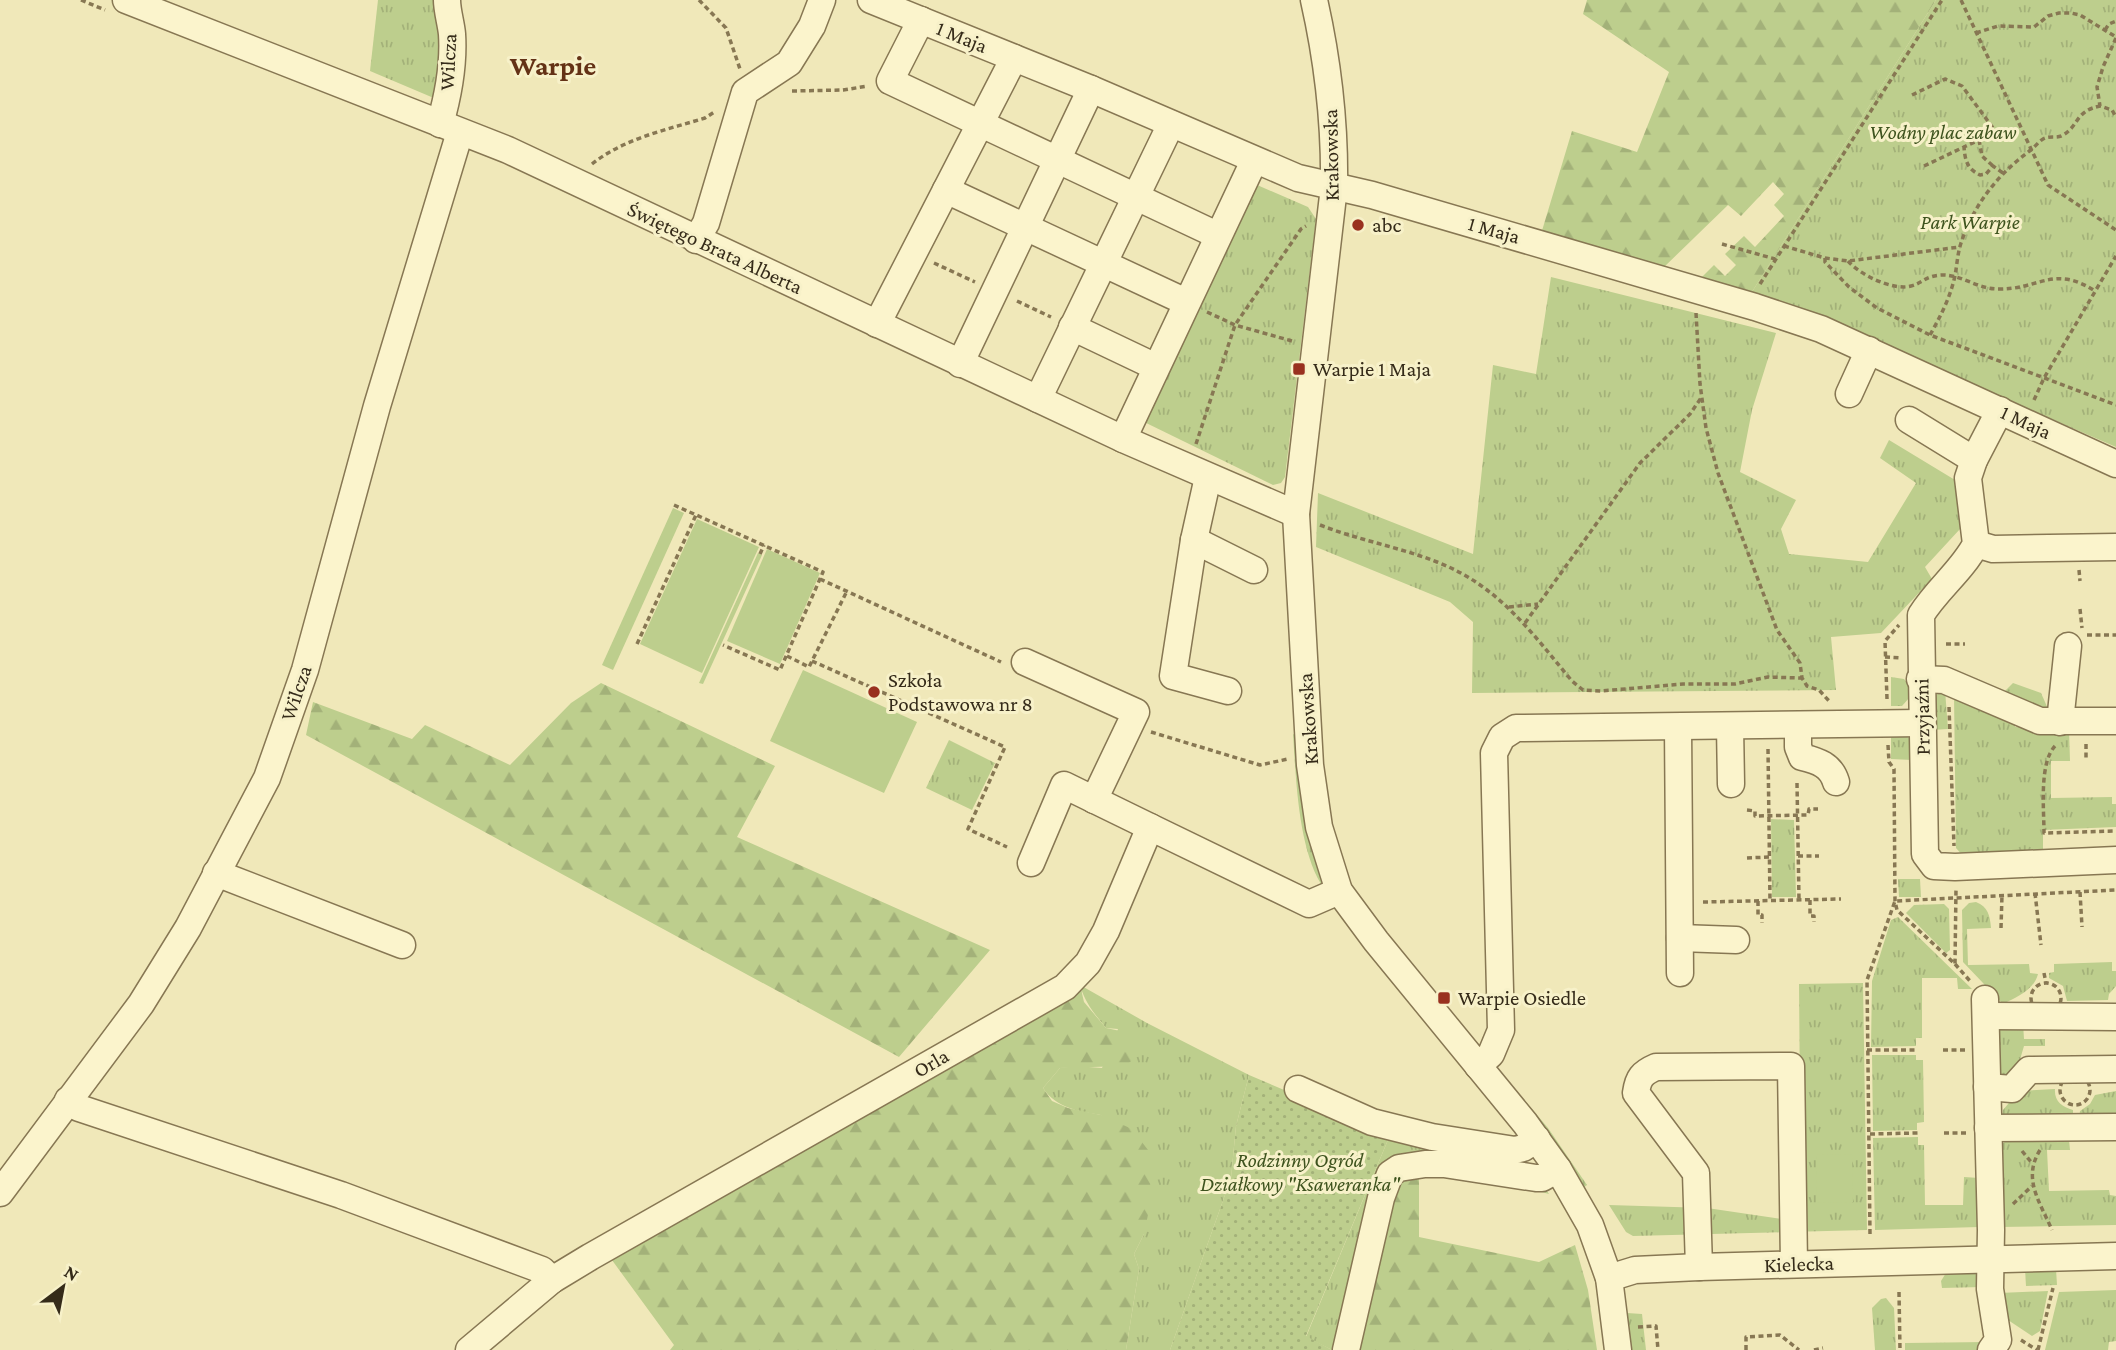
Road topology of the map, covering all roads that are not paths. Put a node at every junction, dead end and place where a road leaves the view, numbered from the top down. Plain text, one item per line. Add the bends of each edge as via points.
1 (447, 0) edge
2 (822, 0) edge
3 (871, 0) edge
4 (1314, 0) edge
5 (116, 5) edge
6 (921, 20) junction
7 (1014, 58) junction
8 (1091, 89) junction
9 (980, 123) junction
10 (1171, 124) junction
11 (450, 128) junction
12 (1057, 160) junction
13 (1254, 161) junction
14 (1334, 187) junction
15 (946, 190) junction
16 (1135, 197) junction
17 (1025, 227) junction
18 (1217, 235) junction
19 (696, 240) junction
20 (1103, 263) junction
21 (1186, 302) junction
22 (877, 324) junction
23 (1072, 327) junction
24 (1869, 350) junction
25 (960, 363) junction
26 (1156, 367) junction
27 (1849, 394) dead end
28 (1038, 399) junction
29 (2000, 410) junction
30 (1909, 420) dead end
31 (1123, 439) junction
32 (1974, 460) junction
33 (2116, 464) edge
34 (1208, 477) junction
35 (1304, 518) junction
36 (1194, 540) junction
37 (1976, 544) junction
38 (2116, 547) edge
39 (1254, 570) dead end
40 (2068, 646) dead end
41 (1016, 664) road end
42 (1932, 679) junction
43 (1228, 691) dead end
44 (2116, 721) edge
45 (1922, 723) junction
46 (1821, 725) junction
47 (1730, 726) junction
48 (1678, 727) junction
49 (2065, 736) junction
50 (1836, 782) dead end
51 (1731, 783) dead end
52 (1094, 800) junction
53 (1150, 827) junction
54 (2116, 860) edge
55 (1031, 863) dead end
56 (216, 873) junction
57 (1339, 891) junction
58 (1680, 938) junction
59 (1736, 940) dead end
60 (402, 945) dead end
61 (1680, 973) dead end
62 (2116, 1017) edge
63 (1478, 1066) junction
64 (2116, 1069) edge
65 (1987, 1087) junction
66 (1298, 1089) dead end
67 (68, 1100) junction
68 (2116, 1127) edge
69 (1988, 1128) junction
70 (1537, 1139) junction
71 (1558, 1168) junction
72 (3, 1181) edge
73 (2116, 1256) edge
74 (1990, 1260) junction
75 (1794, 1264) junction
76 (1699, 1267) junction
77 (1609, 1278) junction
78 (552, 1280) junction
79 (469, 1350) edge
80 (1346, 1350) edge
81 (1618, 1350) edge
82 (1991, 1350) edge

1 - 11 street, Wilcza via 452,34 446,103
2 - 19 street via 789,63 745,92 706,223
3 - 6 street, 1 Maja
4 - 14 street, Krakowska via 1327,70
5 - 11 street, Świętego Brata Alberta
6 - 7 street, 1 Maja
6 - 9 street via 890,81
7 - 8 street, 1 Maja
7 - 9 street
8 - 10 street, 1 Maja
8 - 12 street
9 - 12 street
9 - 15 street
10 - 13 street, 1 Maja
10 - 16 street
11 - 19 street, Świętego Brata Alberta via 508,150
11 - 56 street, Wilcza via 305,670 267,778
12 - 16 street
12 - 17 street
13 - 14 street, 1 Maja
13 - 18 street
14 - 24 street, 1 Maja via 1755,307
14 - 35 street, Krakowska
15 - 17 street
15 - 22 street
16 - 18 street
16 - 20 street
17 - 20 street
17 - 25 street
18 - 21 street
19 - 22 street, Świętego Brata Alberta
20 - 21 street
20 - 23 street
21 - 26 street
22 - 25 street, Świętego Brata Alberta
23 - 26 street
23 - 28 street
24 - 27 street
24 - 29 street, 1 Maja
25 - 28 street, Świętego Brata Alberta
26 - 31 street
28 - 31 street, Świętego Brata Alberta
29 - 32 street
29 - 33 street, 1 Maja
30 - 32 street
31 - 34 street, Świętego Brata Alberta
32 - 37 street via 1968,478
34 - 35 street, Świętego Brata Alberta
34 - 36 street
35 - 57 street, Krakowska via 1310,765 1319,827
36 - 39 street
36 - 43 street via 1173,676
37 - 38 street via 1993,549
37 - 42 street, Przyjaźni via 1921,615
40 - 49 street
41 - 52 street via 1136,712
42 - 45 street, Przyjaźni
42 - 49 street via 2040,721
44 - 49 street
45 - 46 street
45 - 54 street, Przyjaźni via 1925,855 1934,866
46 - 47 street
46 - 50 street via 1798,747 1802,757 1824,764
47 - 48 street
47 - 51 street
48 - 58 street
48 - 63 street via 1516,728 1502,737 1494,752 1501,1030 1491,1054
52 - 53 street
52 - 55 street via 1064,785
53 - 57 street via 1309,904
53 - 78 street, Orla via 1106,931 1088,963 1065,987
56 - 60 street
56 - 67 street, Wilcza via 141,1004
57 - 63 street, Krakowska
58 - 59 street
58 - 61 street
62 - 65 street via 1985,1008
63 - 70 street, Krakowska
64 - 65 street via 2029,1070 2012,1089
65 - 69 street
66 - 70 street via 1372,1122 1432,1137 1515,1150
67 - 72 street, Wilcza
67 - 78 street via 79,1108 341,1195 542,1270
68 - 69 street
69 - 74 street
70 - 71 street, Krakowska
71 - 77 street, Krakowska via 1590,1226
71 - 80 street via 1542,1178 1444,1164 1399,1168 1390,1174
73 - 74 street, Kielecka
74 - 75 street, Kielecka
74 - 82 street via 1998,1340
75 - 76 street, Kielecka
75 - 76 street via 1791,1066 1656,1067 1638,1079 1636,1093 1696,1173
76 - 77 street, Kielecka via 1635,1270
77 - 81 street, Krakowska
78 - 79 street, Orla

